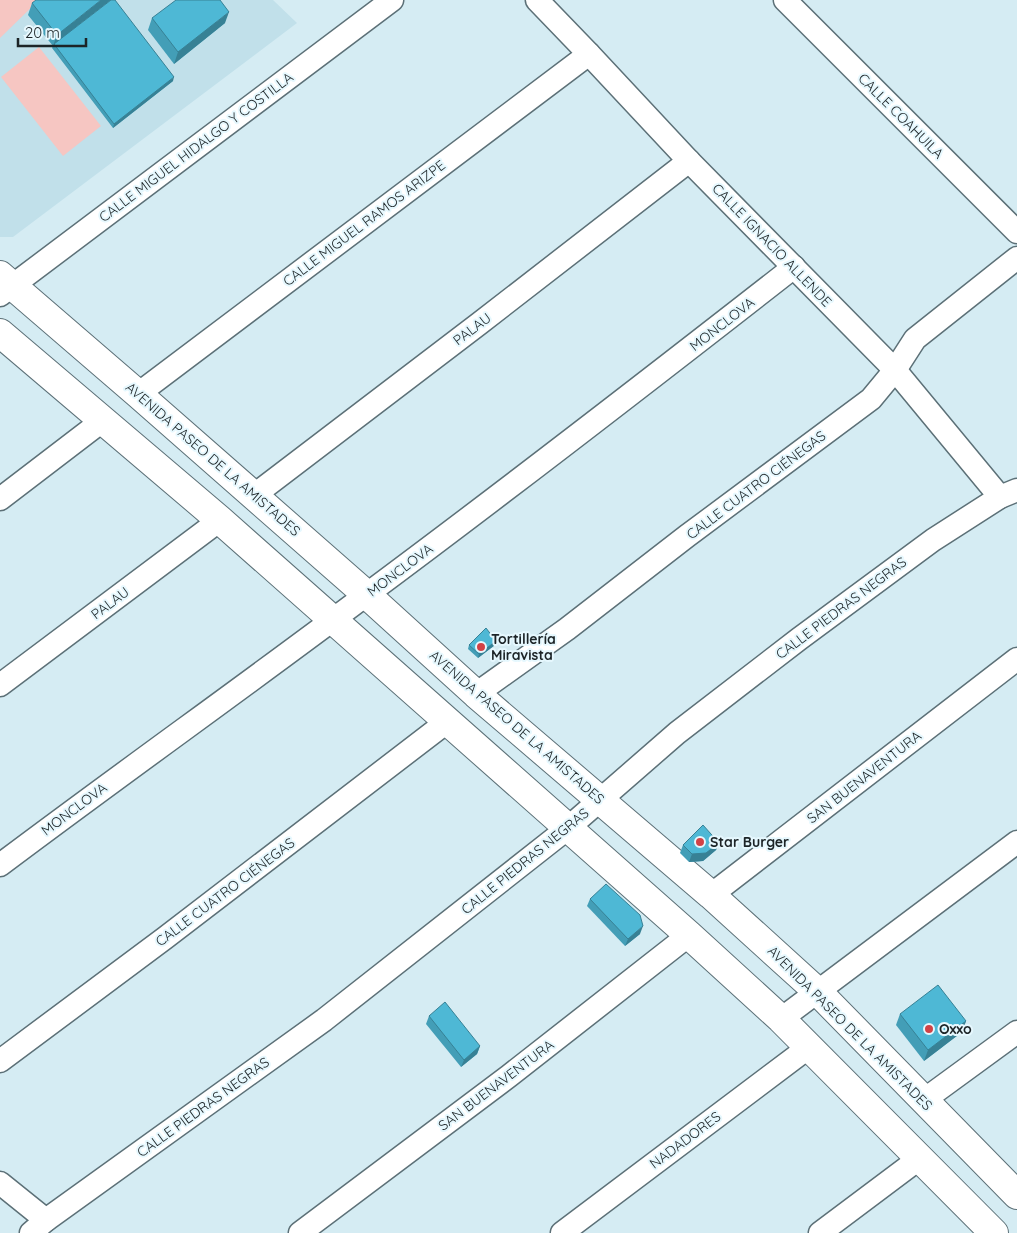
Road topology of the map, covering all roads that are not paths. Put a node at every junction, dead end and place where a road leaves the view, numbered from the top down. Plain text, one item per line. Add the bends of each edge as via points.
1 (392, 0) edge
2 (537, 0) edge
3 (785, 0) edge
4 (589, 54) junction
5 (690, 161) junction
6 (1017, 232) edge
7 (1017, 258) edge
8 (794, 267) junction
9 (4, 285) edge
10 (0, 333) edge
11 (895, 370) junction
12 (138, 394) junction
13 (102, 421) junction
14 (1008, 493) edge
15 (253, 496) junction
16 (0, 499) edge
17 (220, 520) junction
18 (367, 595) junction
19 (333, 620) junction
20 (1017, 659) edge
21 (0, 685) edge
22 (476, 694) junction
23 (448, 721) junction
24 (601, 800) junction
25 (568, 828) junction
26 (1017, 842) edge
27 (0, 864) edge
28 (711, 895) junction
29 (690, 935) junction
30 (818, 992) junction
31 (781, 1019) junction
32 (1017, 1032) edge
33 (809, 1047) junction
34 (0, 1061) edge
35 (924, 1100) junction
36 (920, 1158) junction
37 (0, 1183) edge
38 (1017, 1196) edge
39 (1017, 1200) edge
40 (38, 1226) edge
41 (989, 1228) edge
42 (300, 1233) edge
43 (562, 1233) edge
44 (820, 1233) edge

1 - 9 street, CALLE MIGUEL HIDALGO Y COSTILLA
2 - 4 street, CALLE IGNACIO ALLENDE
3 - 6 street, CALLE COAHUILA
4 - 5 street, CALLE IGNACIO ALLENDE
4 - 12 street, CALLE MIGUEL RAMOS ARIZPE
5 - 8 street, CALLE IGNACIO ALLENDE
5 - 15 street, PALAU
7 - 11 street, CALLE CUATRO CIÉNEGAS via 915,339
8 - 11 street, CALLE IGNACIO ALLENDE
8 - 18 street, MONCLOVA
9 - 12 street, AVENIDA PASEO DE LA AMISTADES
10 - 13 street
11 - 14 street, CALLE IGNACIO ALLENDE
11 - 22 street, CALLE CUATRO CIÉNEGAS via 871,399
12 - 15 street, AVENIDA PASEO DE LA AMISTADES
13 - 16 street
13 - 17 street
14 - 24 street, CALLE PIEDRAS NEGRAS via 933,540 799,639 677,733
15 - 18 street, AVENIDA PASEO DE LA AMISTADES
17 - 19 street
17 - 21 street, PALAU
18 - 19 street, MONCLOVA
18 - 22 street, AVENIDA PASEO DE LA AMISTADES
19 - 23 street
19 - 27 street, MONCLOVA
20 - 28 street, SAN BUENAVENTURA
22 - 24 street, AVENIDA PASEO DE LA AMISTADES
23 - 25 street
23 - 34 street, CALLE CUATRO CIÉNEGAS
24 - 25 street, CALLE PIEDRAS NEGRAS
24 - 28 street, AVENIDA PASEO DE LA AMISTADES
25 - 29 street
25 - 40 street, CALLE PIEDRAS NEGRAS via 324,1020
26 - 30 street
28 - 30 street, AVENIDA PASEO DE LA AMISTADES
29 - 31 street
29 - 42 street, SAN BUENAVENTURA
30 - 31 street
30 - 35 street, AVENIDA PASEO DE LA AMISTADES
31 - 33 street
32 - 35 street
33 - 36 street
33 - 43 street, NADADORES
35 - 38 street, AVENIDA PASEO DE LA AMISTADES
36 - 41 street
36 - 44 street
37 - 40 street
39 - 41 street

